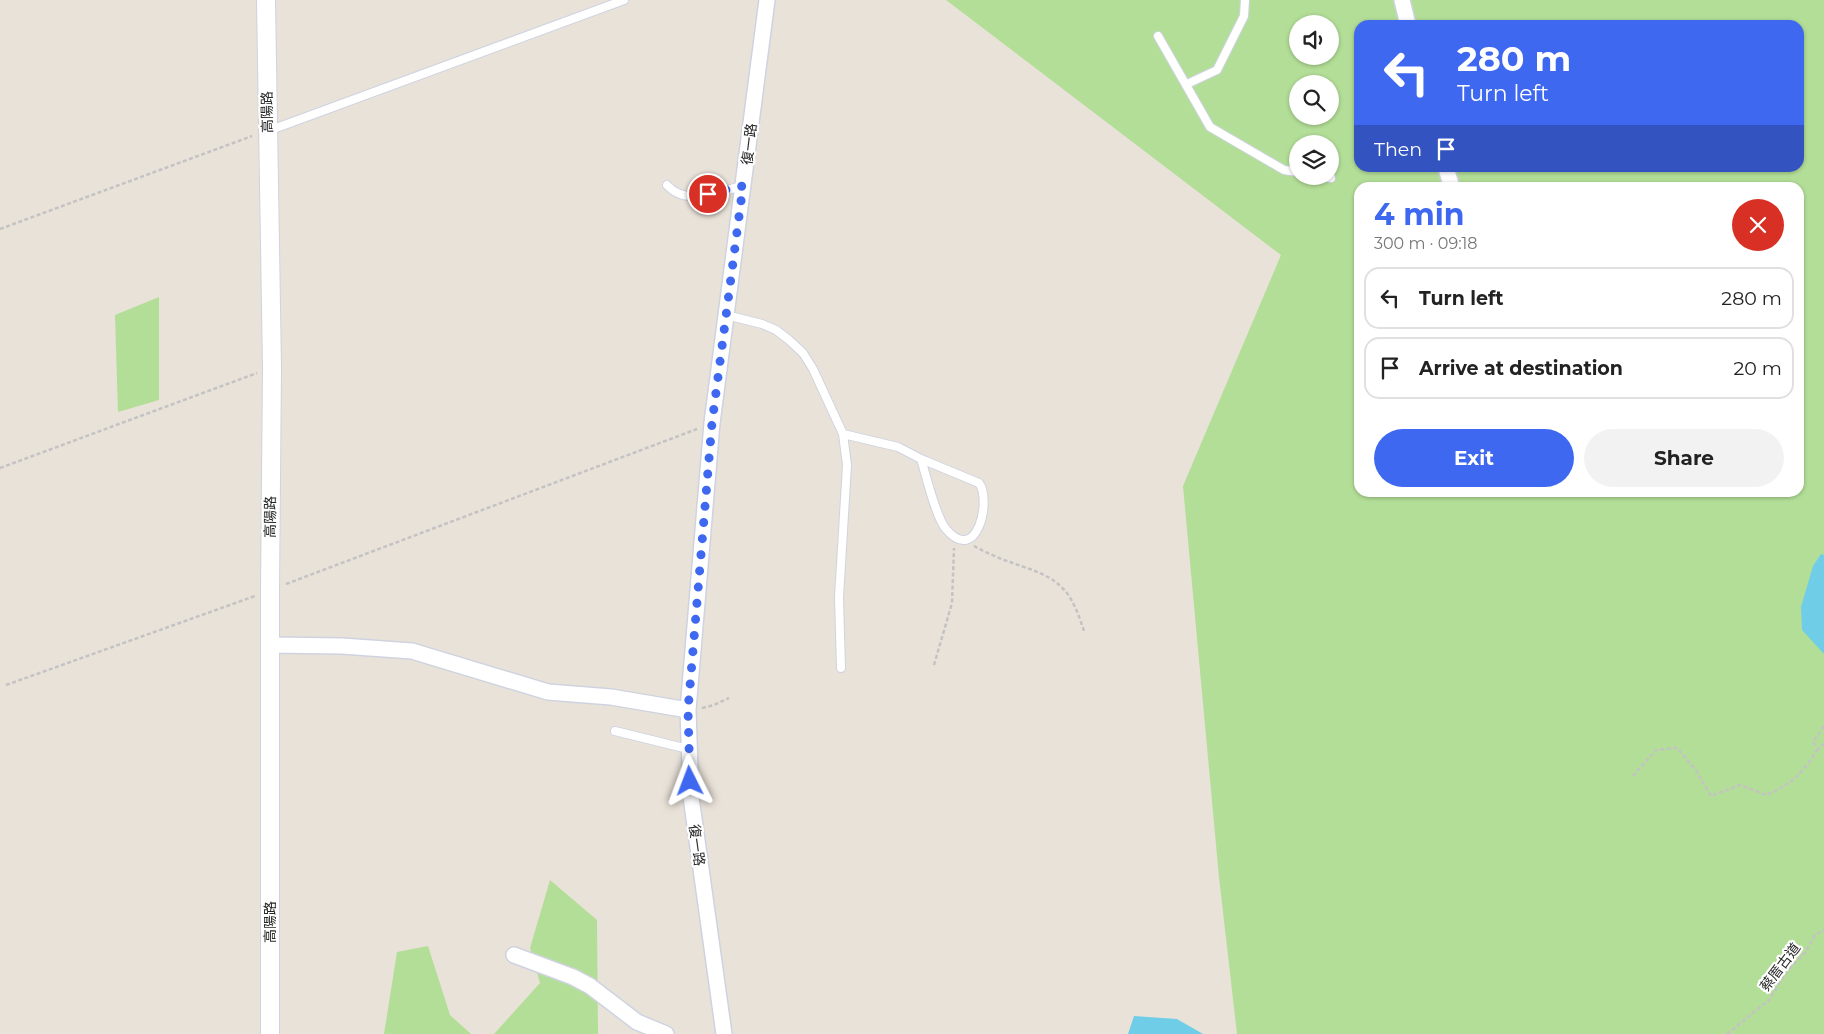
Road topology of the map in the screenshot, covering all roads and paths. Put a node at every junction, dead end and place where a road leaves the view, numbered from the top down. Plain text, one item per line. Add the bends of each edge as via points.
1 (266, 0) edge
2 (624, 0) edge
3 (767, 0) edge
4 (1245, 0) edge
5 (1402, 0) edge
6 (1407, 20) edge
7 (1158, 36) dead end
8 (1186, 84) junction
9 (268, 131) junction
10 (1289, 171) edge
11 (667, 185) dead end
12 (743, 186) junction
13 (0, 229) edge
14 (726, 315) junction
15 (272, 368) junction
16 (712, 423) junction
17 (843, 434) junction
18 (920, 459) junction
19 (0, 468) edge
20 (955, 537) junction
21 (964, 541) junction
22 (270, 591) junction
23 (1084, 631) dead end
24 (270, 645) junction
25 (934, 665) dead end
26 (841, 668) dead end
27 (6, 685) dead end
28 (729, 698) dead end
29 (688, 710) junction
30 (1824, 726) edge
31 (615, 732) dead end
32 (1824, 744) edge
33 (688, 749) junction
34 (1818, 749) junction
35 (1633, 776) dead end
36 (1824, 930) edge
37 (514, 955) dead end
38 (270, 1034) edge
39 (666, 1034) edge
40 (724, 1034) edge
41 (1727, 1034) edge

1 - 9 street, 高陽路
2 - 9 lane
3 - 12 street, 復一路
4 - 8 lane via 1244,16 1217,70
5 - 6 street
7 - 8 lane
8 - 10 lane via 1210,127
9 - 13 path
9 - 15 street, 高陽路
11 - 12 lane via 673,192 691,198
12 - 14 street, 復一路
14 - 16 street, 復一路
14 - 17 lane via 776,330 803,353
15 - 19 path
15 - 22 street, 高陽路
16 - 22 path
16 - 29 street, 復一路
17 - 18 lane via 898,447
17 - 26 lane via 847,465 839,597
18 - 20 lane via 940,519
18 - 21 lane via 979,483 983,488 979,528 975,535
20 - 21 lane
20 - 25 path via 952,603
21 - 23 path via 1008,562 1041,572 1056,582 1078,611
22 - 24 street, 高陽路
22 - 27 path
24 - 29 street via 412,651 548,692 611,697
24 - 38 street, 高陽路
28 - 29 path via 714,705
29 - 33 street, 復一路
30 - 34 path via 1813,742
31 - 33 lane
32 - 34 path
33 - 40 street, 復一路 via 691,797
34 - 35 path via 1803,771 1783,788 1766,795 1740,786 1711,796 1678,748 1656,750
36 - 41 path, 蔡厝古道 via 1815,935 1769,1000
37 - 39 street via 573,977 637,1022

